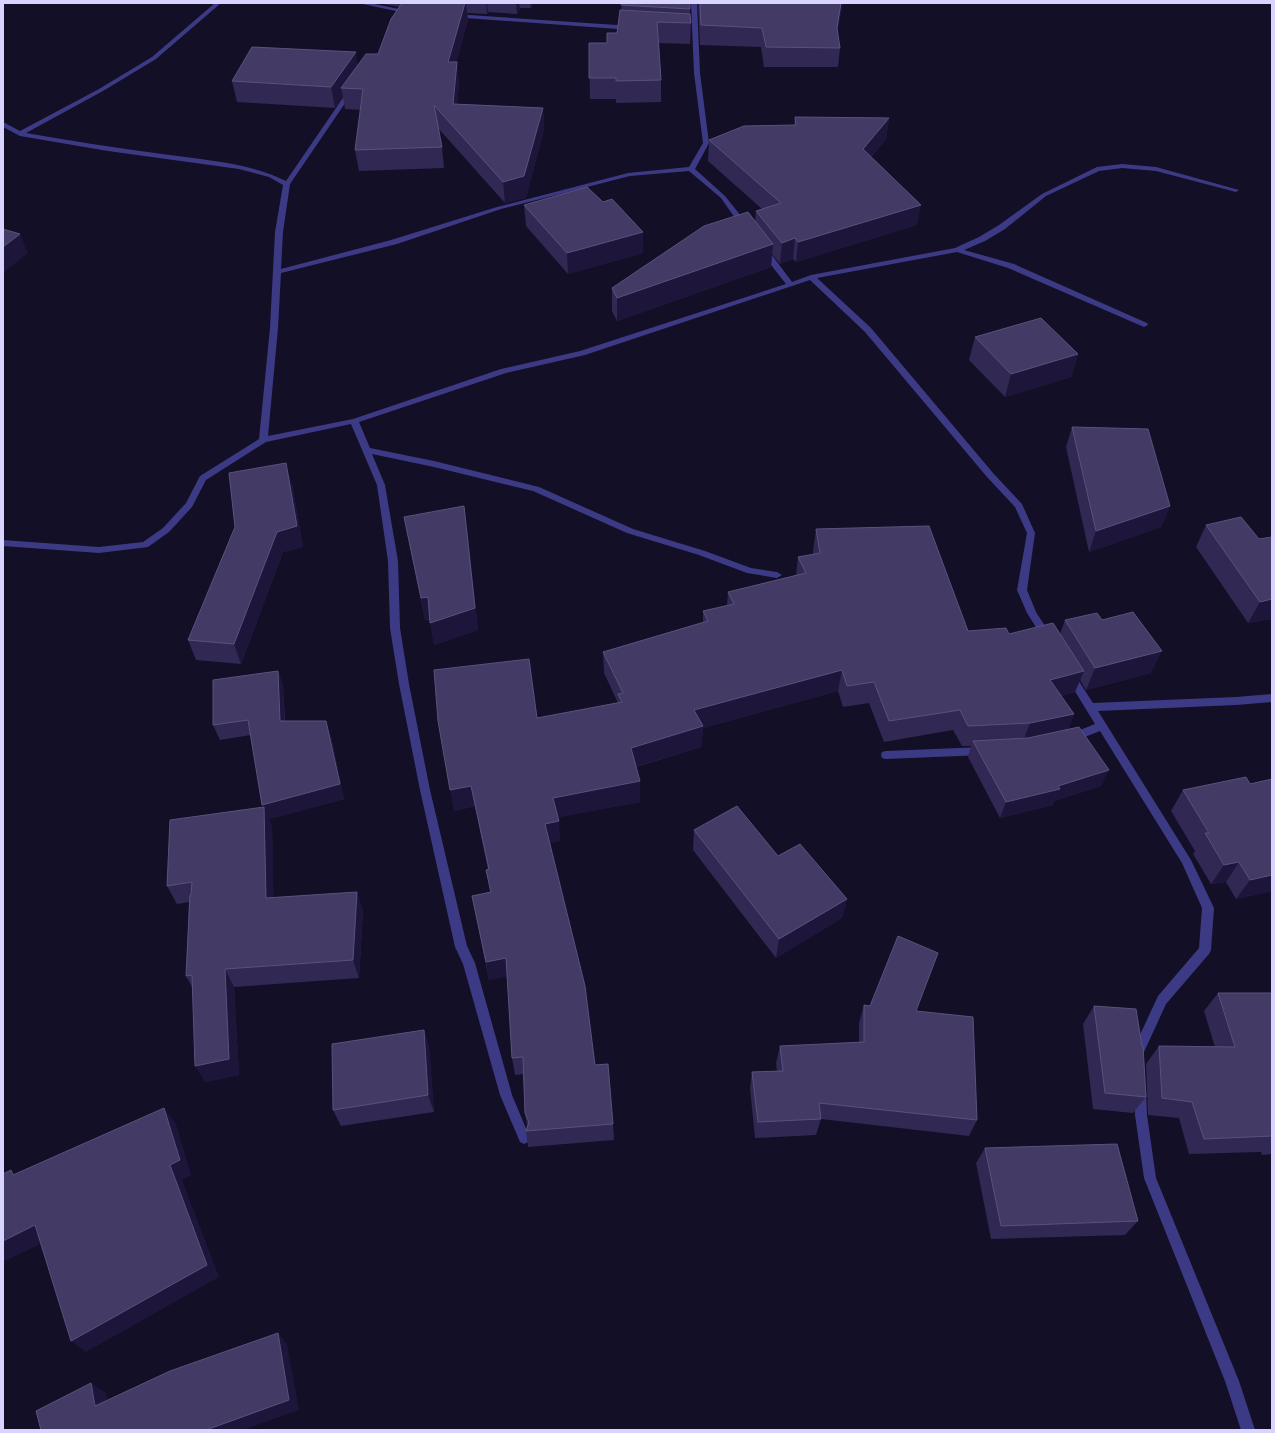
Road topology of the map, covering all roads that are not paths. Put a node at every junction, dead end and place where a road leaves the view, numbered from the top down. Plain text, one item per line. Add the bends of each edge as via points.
1 (218, 3) edge
2 (361, 3) edge
3 (694, 3) edge
4 (409, 14) edge
5 (445, 15) edge
6 (642, 29) edge
7 (358, 82) edge
8 (3, 124) edge
9 (20, 134) junction
10 (691, 169) junction
11 (287, 184) junction
12 (1236, 190) dead end
13 (752, 235) edge
14 (757, 241) edge
15 (957, 250) junction
16 (277, 272) junction
17 (811, 277) junction
18 (791, 285) junction
19 (1144, 325) dead end
20 (354, 421) junction
21 (263, 440) junction
22 (366, 450) junction
23 (3, 542) edge
24 (777, 575) dead end
25 (1051, 644) edge
26 (1063, 663) edge
27 (1272, 698) edge
28 (1089, 707) junction
29 (1101, 726) junction
30 (1065, 741) edge
31 (992, 750) edge
32 (886, 755) dead end
33 (1138, 1068) edge
34 (1139, 1084) edge
35 (524, 1138) dead end
36 (1248, 1430) edge

1 - 9 street via 154,58
2 - 4 street
3 - 10 street via 690,32 706,143
5 - 6 street
7 - 11 street
8 - 9 street
9 - 11 street via 240,167 271,176
10 - 13 street via 723,197
10 - 16 street via 622,176 499,208 394,242
11 - 16 street
12 - 15 street via 1156,169 1122,166 1097,169 1044,195 1002,227
14 - 18 street
15 - 17 street
15 - 19 street via 1011,266
16 - 21 street
17 - 18 street
17 - 25 street via 868,330 1019,506 1030,533 1022,590 1032,613
18 - 20 street via 582,353 504,371
20 - 21 street
20 - 22 street
21 - 23 street via 203,478 189,505 166,530 145,545 99,550
22 - 24 street via 536,489 630,530 750,571
22 - 35 street via 381,485 393,560 395,628 425,790 461,946 469,963 506,1095
26 - 28 street
27 - 28 street
28 - 29 street
29 - 30 street
29 - 33 street via 1186,860 1208,908 1205,950 1162,1000 1138,1052
31 - 32 street
34 - 36 street via 1150,1178 1232,1380

